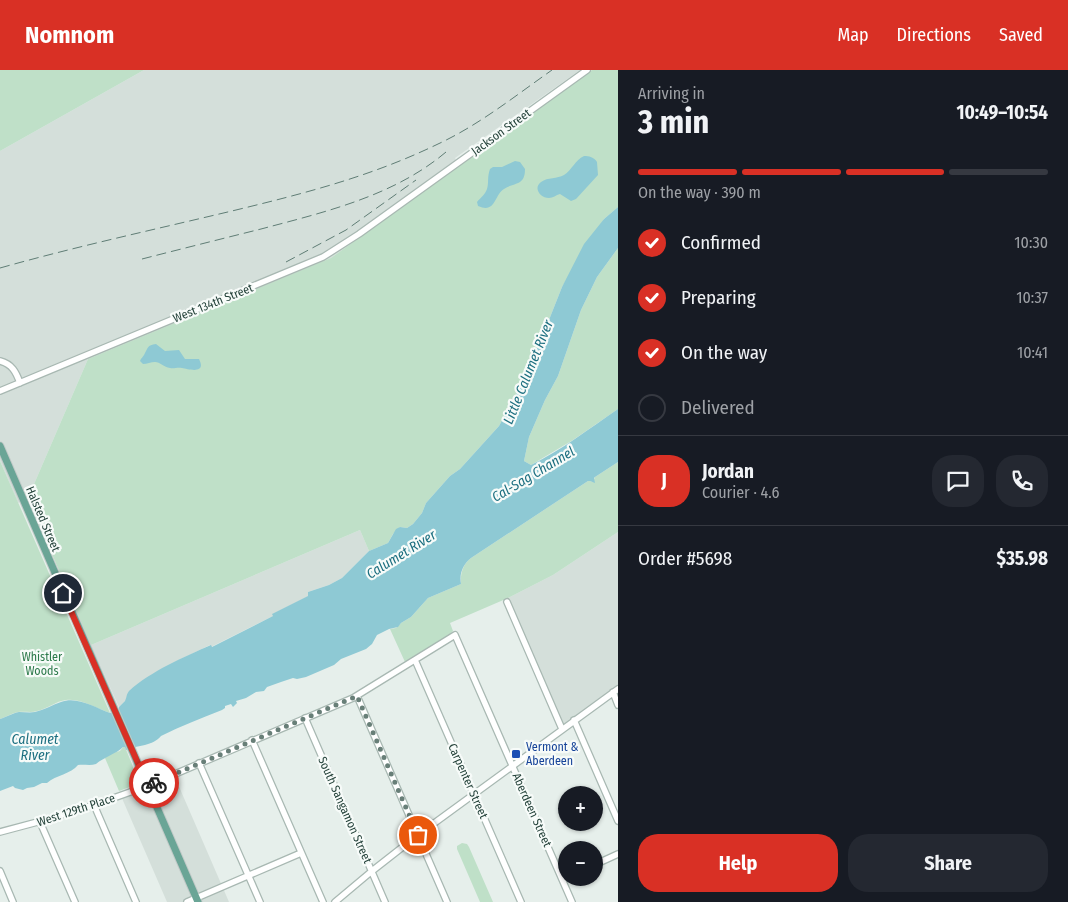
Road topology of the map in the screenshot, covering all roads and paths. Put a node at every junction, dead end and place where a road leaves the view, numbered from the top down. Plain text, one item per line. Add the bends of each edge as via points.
1 (588, 70) edge
2 (415, 193) joint
3 (0, 361) edge
4 (20, 383) junction
5 (0, 391) edge
6 (0, 446) edge
7 (507, 602) dead end
8 (455, 635) joint
9 (414, 660) junction
10 (616, 690) edge
11 (357, 696) junction
12 (618, 705) edge
13 (305, 718) junction
14 (574, 720) junction
15 (562, 729) junction
16 (252, 740) junction
17 (199, 763) junction
18 (512, 766) junction
19 (148, 786) junction
20 (473, 794) junction
21 (94, 805) junction
22 (618, 821) edge
23 (40, 822) junction
24 (0, 832) edge
25 (418, 835) junction
26 (301, 853) junction
27 (618, 854) edge
28 (603, 861) edge
29 (558, 862) edge
30 (0, 871) edge
31 (372, 871) junction
32 (249, 876) junction
33 (568, 886) edge
34 (197, 900) edge
35 (14, 902) edge
36 (75, 902) edge
37 (136, 902) edge
38 (187, 902) edge
39 (260, 902) edge
40 (322, 902) edge
41 (335, 902) edge
42 (385, 902) edge
43 (447, 902) edge
44 (521, 902) edge
45 (572, 902) edge

1 - 2 street, Jackson Street
2 - 4 street, West 134th Street via 318,260
3 - 4 street via 14,369
4 - 5 street, West 134th Street
6 - 19 main road, Halsted Street
7 - 15 street
8 - 9 street, West 129th Place
8 - 18 street, Aberdeen Street
9 - 11 street, West 129th Place
9 - 20 street, Carpenter Street
10 - 12 street
10 - 14 street
11 - 13 street, West 129th Place
11 - 25 street
13 - 16 street, West 129th Place
13 - 31 street, South Sangamon Street
14 - 15 street
14 - 22 street
15 - 18 street
16 - 17 street, West 129th Place
16 - 26 street
17 - 19 street, West 129th Place
17 - 32 street
18 - 20 street
18 - 29 street, Aberdeen Street
19 - 21 street, West 129th Place
19 - 34 main road, Halsted Street
20 - 25 street
20 - 44 street, Carpenter Street
21 - 23 street, West 129th Place
21 - 37 street
23 - 24 street, West 129th Place
23 - 36 street
25 - 31 street
25 - 43 street
26 - 32 street
26 - 40 street
27 - 28 street
30 - 35 street
31 - 41 street
31 - 42 street, South Sangamon Street
32 - 34 street
32 - 39 street
33 - 45 street, Aberdeen Street
34 - 38 street

